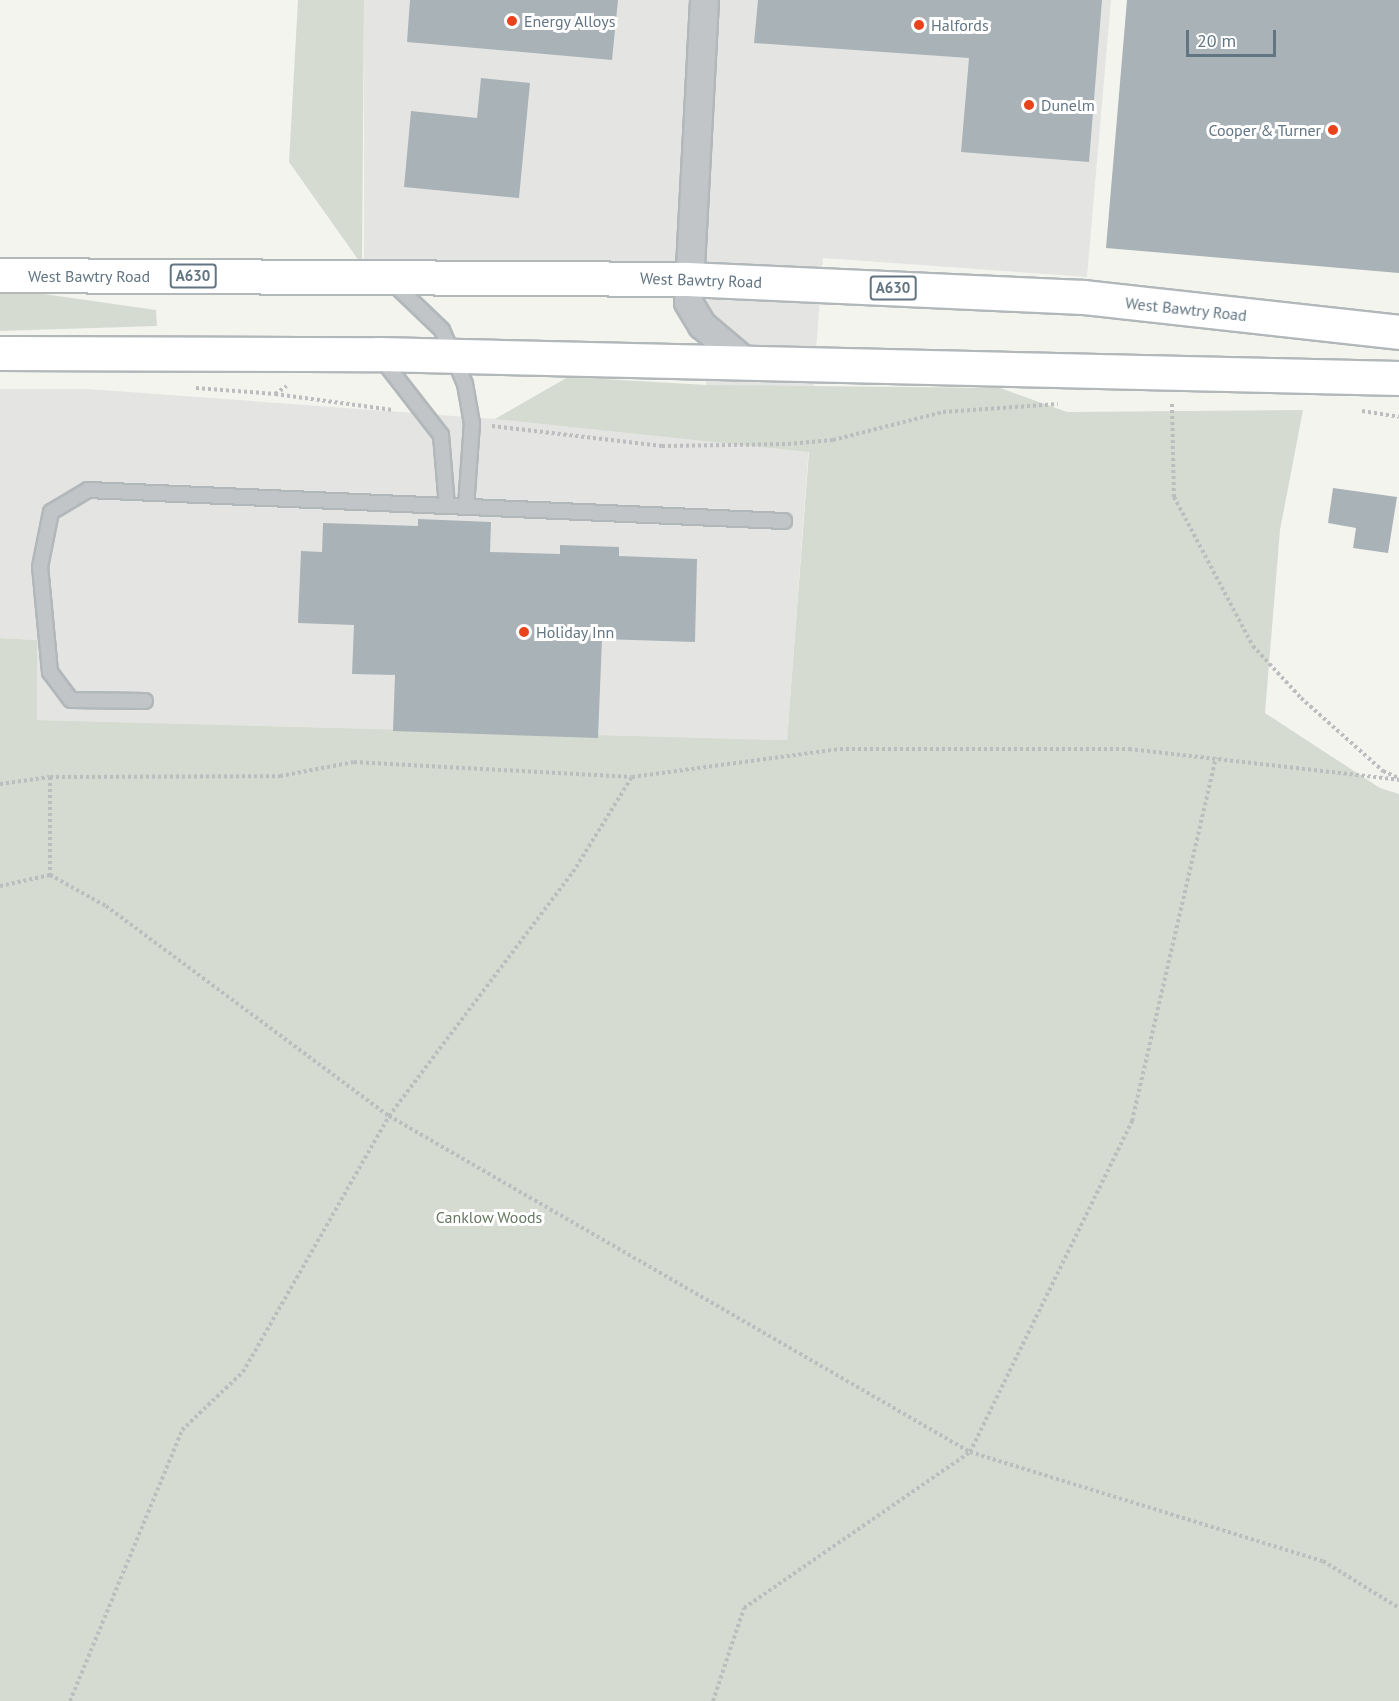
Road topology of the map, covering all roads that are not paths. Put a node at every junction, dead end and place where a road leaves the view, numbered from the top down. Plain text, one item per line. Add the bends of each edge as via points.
1 (704, 0) edge
2 (0, 275) edge
3 (385, 277) junction
4 (687, 279) junction
5 (1399, 332) edge
6 (0, 352) edge
7 (378, 354) junction
8 (457, 358) junction
9 (747, 363) junction
10 (1332, 374) junction
11 (1399, 378) edge
12 (1399, 395) edge
13 (447, 506) junction
14 (466, 506) junction
15 (784, 521) dead end
16 (144, 701) dead end

1 - 4 street
2 - 3 main road, West Bawtry Road / A630
3 - 4 main road, West Bawtry Road / A630
3 - 8 lane via 424,308
4 - 5 main road, West Bawtry Road / A630 via 1083,297
4 - 9 street via 688,302 702,325
6 - 7 main road
7 - 8 main road
7 - 13 lane via 432,416 441,435
8 - 9 main road
8 - 14 lane via 472,423
9 - 10 main road
10 - 11 main road
10 - 12 main road
13 - 14 lane
13 - 16 lane via 88,490 65,499 51,512 40,567 50,672 71,699
14 - 15 lane

